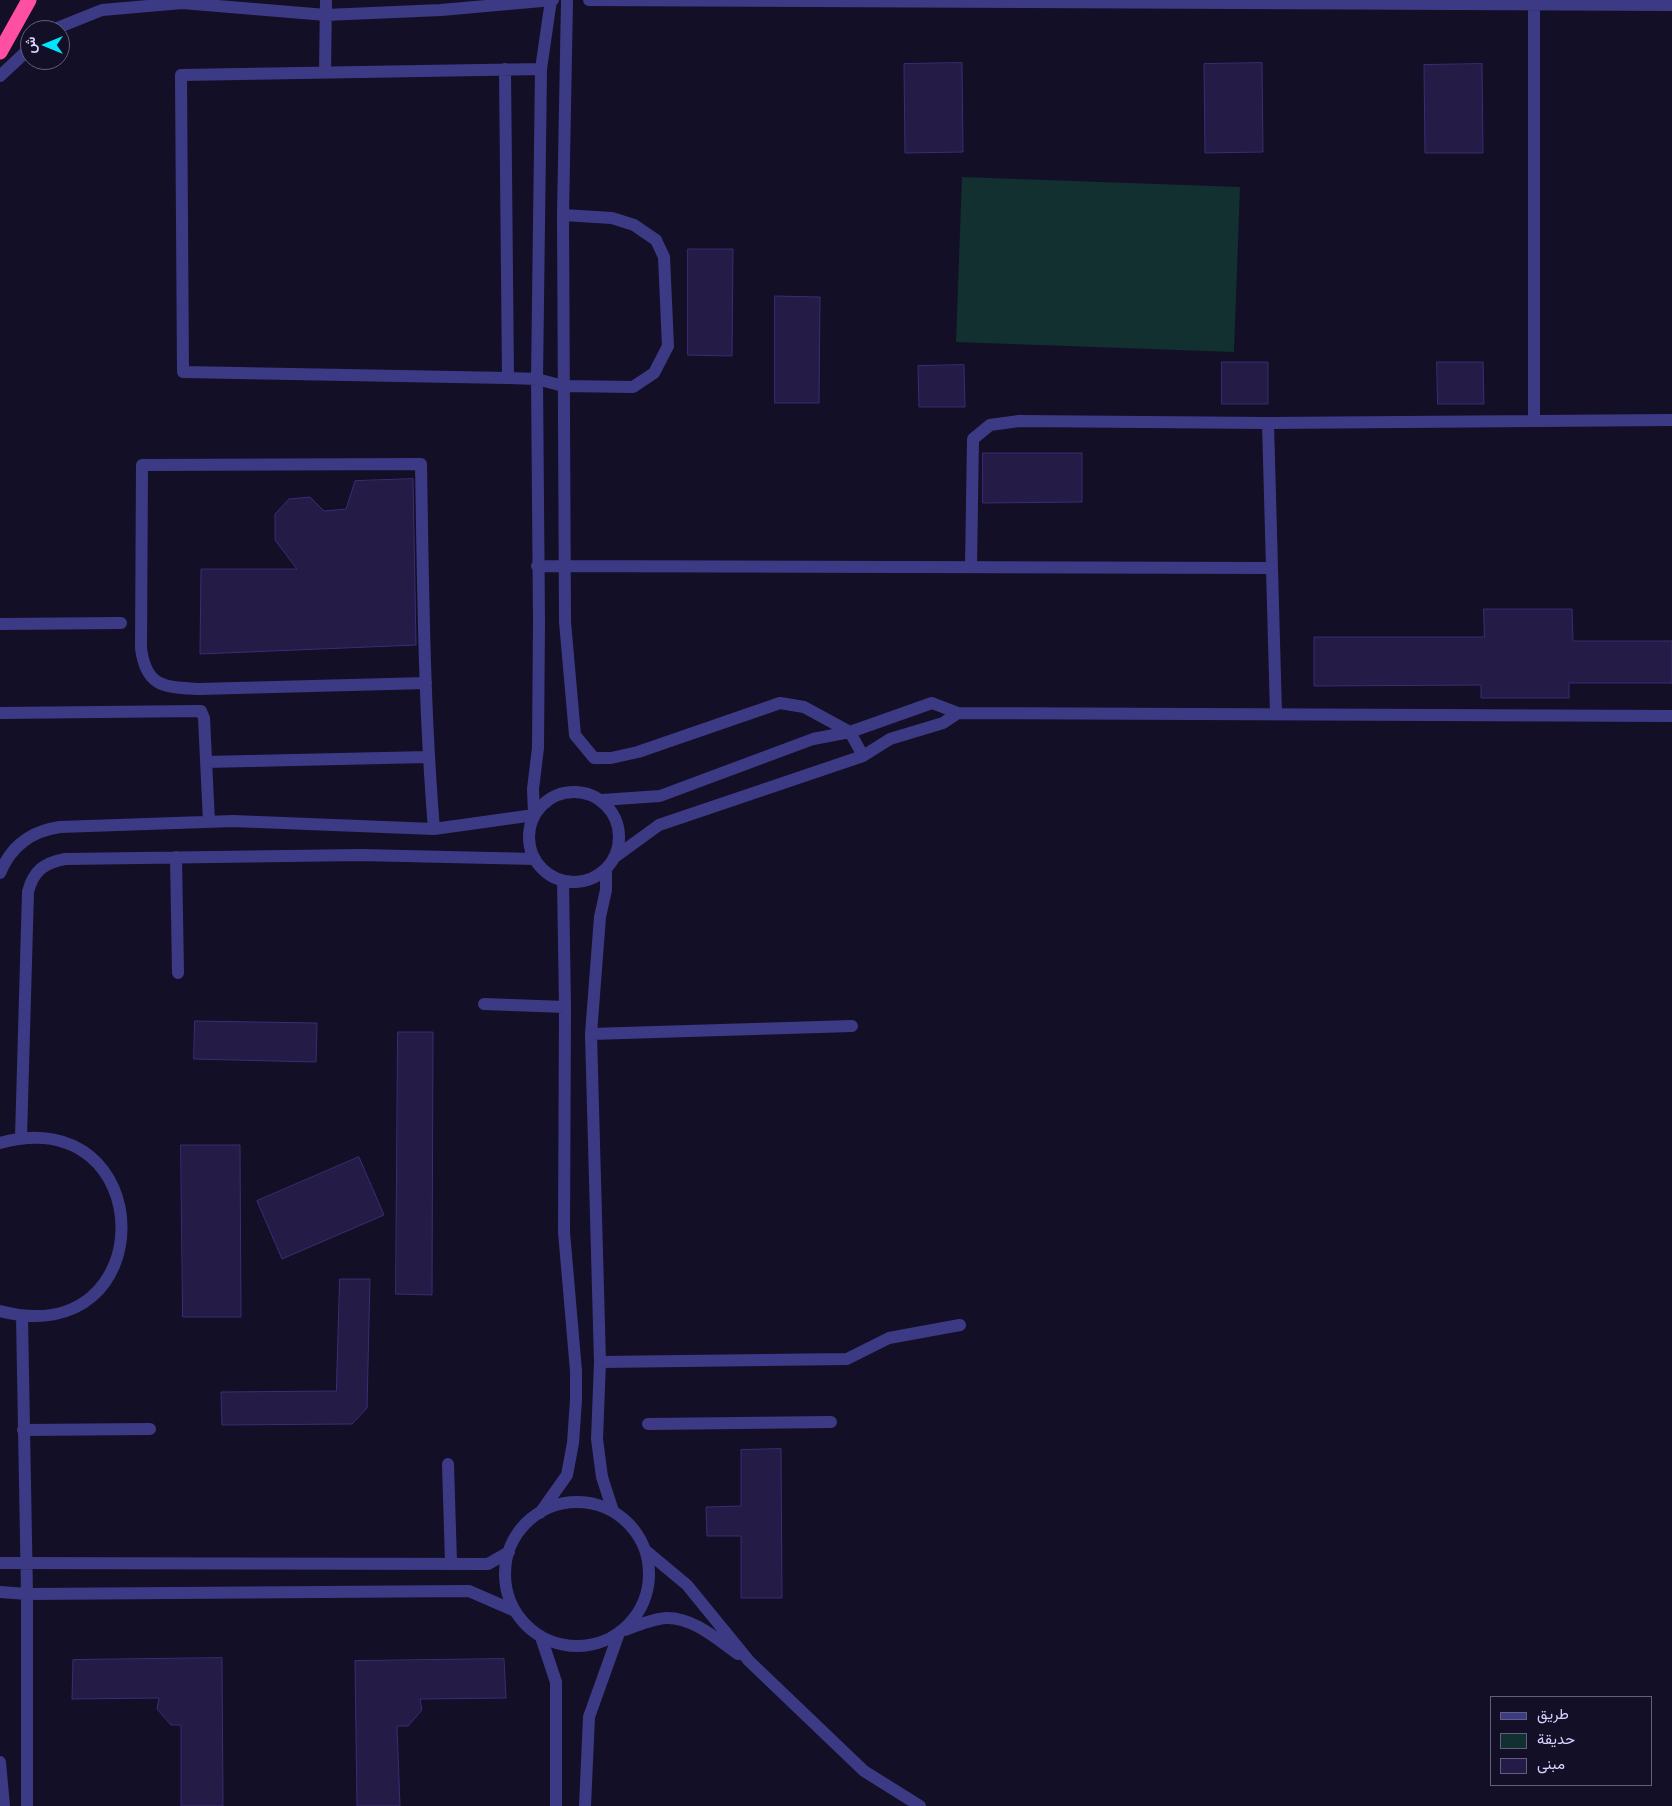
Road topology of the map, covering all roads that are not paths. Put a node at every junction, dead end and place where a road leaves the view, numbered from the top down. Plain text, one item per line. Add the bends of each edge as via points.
1 (29, 0) edge
2 (326, 0) edge
3 (552, 0) edge
4 (567, 0) edge
5 (589, 0) edge
6 (1088, 1) edge
7 (1534, 4) junction
8 (1672, 5) edge
9 (326, 14) junction
10 (70, 23) edge
11 (0, 52) edge
12 (20, 57) edge
13 (505, 69) junction
14 (541, 69) junction
15 (325, 72) junction
16 (0, 76) edge
17 (563, 215) junction
18 (508, 378) junction
19 (536, 379) junction
20 (563, 386) junction
21 (1534, 420) junction
22 (1672, 420) edge
23 (1268, 422) junction
24 (537, 566) junction
25 (564, 566) junction
26 (971, 566) junction
27 (1272, 568) junction
28 (121, 623) dead end
29 (0, 624) edge
30 (426, 683) junction
31 (958, 713) junction
32 (0, 714) edge
33 (1276, 714) junction
34 (1672, 716) edge
35 (850, 732) junction
36 (863, 756) junction
37 (428, 757) junction
38 (206, 762) junction
39 (602, 800) junction
40 (534, 815) junction
41 (209, 822) junction
42 (434, 829) junction
43 (176, 857) junction
44 (615, 857) junction
45 (535, 859) junction
46 (606, 870) junction
47 (0, 873) edge
48 (563, 881) junction
49 (178, 973) dead end
50 (484, 1004) dead end
51 (565, 1008) junction
52 (852, 1026) dead end
53 (591, 1034) junction
54 (21, 1137) junction
55 (0, 1143) edge
56 (0, 1311) edge
57 (22, 1317) junction
58 (960, 1325) dead end
59 (600, 1362) junction
60 (831, 1422) dead end
61 (648, 1424) dead end
62 (150, 1429) dead end
63 (23, 1430) junction
64 (448, 1464) dead end
65 (613, 1511) junction
66 (540, 1513) junction
67 (645, 1550) junction
68 (509, 1552) junction
69 (450, 1563) junction
70 (0, 1564) edge
71 (26, 1564) junction
72 (0, 1592) edge
73 (27, 1594) junction
74 (515, 1611) junction
75 (621, 1632) junction
76 (541, 1637) junction
77 (749, 1661) junction
78 (0, 1762) edge
79 (4, 1806) edge
80 (27, 1806) edge
81 (556, 1806) edge
82 (586, 1806) edge
83 (920, 1806) edge

1 - 11 highway
2 - 9 street
3 - 9 street via 441,10
3 - 14 street
4 - 17 street
5 - 6 street
6 - 7 street
7 - 8 street
7 - 21 street
9 - 10 street via 182,2 102,10
9 - 15 street
12 - 16 street
13 - 14 street
13 - 15 street
13 - 18 street
14 - 19 street
15 - 18 street via 181,75 183,372
17 - 20 street
17 - 20 street via 612,218 634,225 656,240 664,257 668,346 654,373 633,387
18 - 19 street
19 - 20 street
19 - 24 street
20 - 25 street
21 - 22 street
21 - 23 street
23 - 26 street via 1020,421 990,424 973,439
23 - 27 street
24 - 25 street
24 - 40 street via 538,748 533,789
25 - 26 street
25 - 35 street via 565,622 575,735 594,758 638,752 780,703 804,707
26 - 27 street
27 - 33 street
28 - 29 street
30 - 30 street via 421,464 142,465 141,648 143,665 152,678 166,687 199,689
30 - 37 street
31 - 33 street
31 - 35 street via 932,703
31 - 36 street via 943,723 890,739
32 - 38 street via 201,711
33 - 34 street
35 - 36 street
35 - 39 street via 813,739 660,796
36 - 44 street via 659,825
37 - 38 street
37 - 42 street
38 - 41 street
39 - 40 street via 588,793 572,791 557,794
39 - 44 street via 619,826 620,842
40 - 42 street
40 - 45 street via 530,845
41 - 42 street
41 - 47 street via 43,829 13,850
43 - 45 street via 361,854
43 - 49 street
43 - 54 street via 65,859 51,862 32,878 27,915
44 - 46 street
45 - 48 street via 542,869
46 - 48 street via 578,882
46 - 53 street
48 - 51 street
50 - 51 street
51 - 66 street via 564,1232 576,1400 567,1475
52 - 53 street
53 - 59 street
54 - 55 street
54 - 57 street via 43,1137 64,1142 100,1166 120,1204 123,1226 121,1248 101,1287 84,1302 65,1312 44,1317
56 - 57 street
57 - 63 street
58 - 59 street via 889,1338 847,1359
59 - 65 street via 597,1439 602,1477
60 - 61 street
62 - 63 street
63 - 71 street
64 - 69 street
65 - 66 street via 595,1504 576,1502 557,1505
65 - 67 street via 629,1524
66 - 68 street via 527,1523
67 - 75 street via 649,1582 644,1603
67 - 77 street via 687,1585
68 - 69 street via 488,1564
68 - 74 street via 506,1582
69 - 71 street
70 - 71 street
71 - 73 street
72 - 73 street
73 - 74 street via 469,1591
73 - 80 street
74 - 76 street via 526,1626
75 - 76 street via 601,1643 581,1647 560,1645
75 - 77 street via 652,1621 679,1619 699,1628
75 - 82 street via 589,1717
76 - 81 street via 556,1682
77 - 83 street via 864,1771
78 - 79 street

